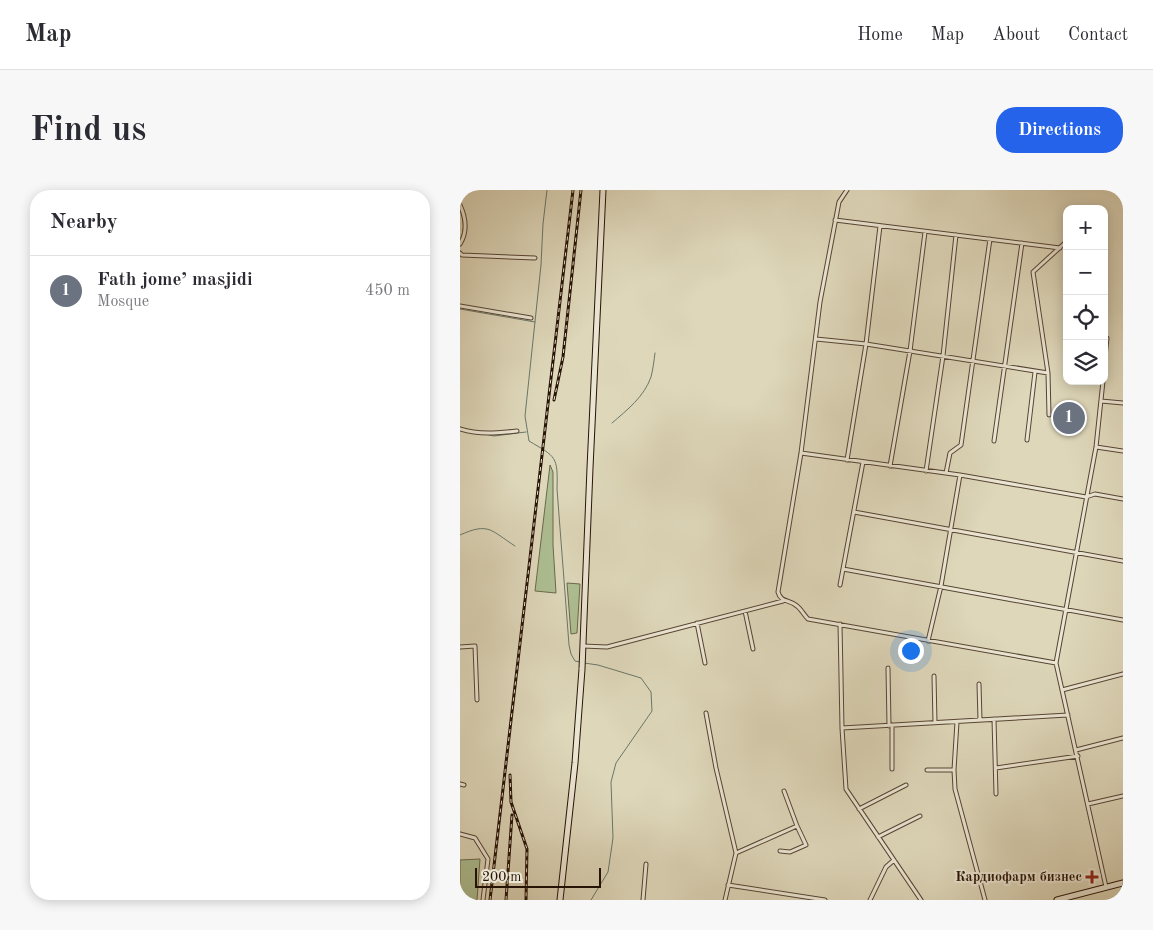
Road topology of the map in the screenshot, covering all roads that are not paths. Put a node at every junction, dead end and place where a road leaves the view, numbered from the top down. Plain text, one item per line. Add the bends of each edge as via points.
1 (603, 190) edge
2 (847, 190) edge
3 (460, 205) edge
4 (835, 220) junction
5 (880, 226) junction
6 (925, 232) junction
7 (956, 235) junction
8 (990, 239) junction
9 (1022, 243) junction
10 (460, 244) edge
11 (1063, 245) edge
12 (1060, 248) junction
13 (460, 253) edge
14 (535, 258) dead end
15 (460, 306) edge
16 (531, 318) dead end
17 (816, 339) junction
18 (866, 344) junction
19 (910, 351) junction
20 (943, 356) junction
21 (973, 361) junction
22 (1005, 366) junction
23 (1035, 372) junction
24 (1048, 373) junction
25 (1103, 385) edge
26 (1101, 401) junction
27 (1123, 403) edge
28 (1049, 415) dead end
29 (460, 429) edge
30 (517, 431) dead end
31 (1027, 440) dead end
32 (994, 441) dead end
33 (1096, 447) junction
34 (1123, 451) edge
35 (801, 453) junction
36 (847, 460) junction
37 (863, 462) junction
38 (890, 466) junction
39 (926, 471) junction
40 (946, 474) junction
41 (960, 475) junction
42 (1086, 497) junction
43 (1123, 499) edge
44 (854, 512) junction
45 (950, 529) junction
46 (1076, 553) junction
47 (1123, 561) edge
48 (843, 569) junction
49 (840, 585) dead end
50 (941, 586) junction
51 (783, 601) junction
52 (1066, 609) junction
53 (745, 611) junction
54 (1123, 620) edge
55 (697, 623) junction
56 (840, 624) junction
57 (928, 641) junction
58 (583, 646) junction
59 (460, 647) edge
60 (753, 650) dead end
61 (705, 663) dead end
62 (1056, 663) junction
63 (888, 668) dead end
64 (1123, 674) edge
65 (934, 676) dead end
66 (979, 684) dead end
67 (1062, 690) junction
68 (477, 700) dead end
69 (706, 713) dead end
70 (1068, 715) junction
71 (994, 719) junction
72 (980, 720) junction
73 (957, 722) junction
74 (935, 723) junction
75 (891, 726) junction
76 (842, 728) junction
77 (1123, 738) edge
78 (1076, 750) junction
79 (1078, 756) junction
80 (996, 768) junction
81 (892, 769) dead end
82 (928, 770) dead end
83 (954, 770) junction
84 (906, 785) dead end
85 (784, 791) dead end
86 (996, 794) dead end
87 (1123, 796) edge
88 (1088, 804) junction
89 (859, 809) junction
90 (920, 816) dead end
91 (797, 826) junction
92 (460, 834) edge
93 (878, 837) junction
94 (780, 851) dead end
95 (736, 853) junction
96 (894, 860) junction
97 (646, 864) dead end
98 (1123, 883) edge
99 (728, 885) junction
100 (1106, 888) junction
101 (483, 900) edge
102 (560, 900) edge
103 (644, 900) edge
104 (725, 900) edge
105 (825, 900) edge
106 (870, 900) edge
107 (921, 900) edge
108 (985, 900) edge
109 (1057, 900) edge

1 - 58 main road
2 - 4 street via 839,202
3 - 10 street via 465,216 465,228
4 - 5 street
4 - 17 street
5 - 6 street
5 - 18 street
6 - 7 street
6 - 19 street
7 - 8 street
7 - 20 street
8 - 9 street
8 - 21 street
9 - 12 street
9 - 22 street
11 - 12 street
12 - 24 street via 1033,272
13 - 14 street
15 - 16 street
17 - 18 street
17 - 35 street
18 - 19 street
18 - 36 street
19 - 20 street
19 - 38 street
20 - 21 street
20 - 39 street
21 - 22 street
21 - 40 street via 961,445 950,453
22 - 23 street
22 - 32 street
23 - 24 street
23 - 31 street
24 - 28 street
25 - 26 street
26 - 27 street
26 - 33 street
29 - 30 street via 492,433
33 - 34 street
33 - 42 street
35 - 36 street
35 - 51 street via 778,592
36 - 37 street
37 - 38 street
37 - 44 street
38 - 39 street
39 - 40 street
40 - 41 street
41 - 42 street
41 - 45 street
42 - 43 street via 1095,494
42 - 46 street
44 - 45 street
44 - 48 street
45 - 46 street
45 - 50 street
46 - 47 street
46 - 52 street
48 - 49 street
48 - 50 street
50 - 52 street
50 - 57 street
51 - 53 street
51 - 56 street via 798,606 808,619
52 - 54 street
52 - 62 street
53 - 55 street
53 - 60 street
55 - 58 street via 606,647
55 - 61 street
56 - 57 street
56 - 76 street
57 - 62 street
58 - 102 main road via 575,763
59 - 68 street via 475,646
62 - 67 street
63 - 75 street
64 - 67 street
65 - 74 street
66 - 72 street
67 - 70 street
69 - 95 street
70 - 71 street
70 - 78 street
71 - 72 street
71 - 80 street
72 - 73 street
73 - 74 street
73 - 83 street
74 - 75 street
75 - 76 street
75 - 81 street
76 - 89 street via 846,789
77 - 78 street
78 - 79 street
79 - 80 street
79 - 88 street
80 - 86 street
82 - 83 street
83 - 108 street via 955,789
84 - 89 street
85 - 91 street
87 - 88 street
88 - 100 street
89 - 93 street
90 - 93 street
91 - 94 street via 806,845 790,852
91 - 95 street
92 - 101 street via 475,838 488,859
93 - 96 street
95 - 99 street
96 - 106 street via 886,866
96 - 107 street
97 - 103 street
98 - 100 main road
99 - 104 street
99 - 105 street
100 - 109 main road

